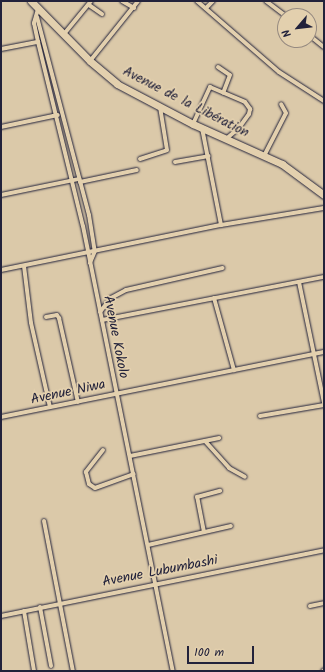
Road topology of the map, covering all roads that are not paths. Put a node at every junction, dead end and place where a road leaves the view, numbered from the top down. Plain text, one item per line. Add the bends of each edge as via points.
1 (31, 1) edge
2 (122, 1) edge
3 (138, 1) edge
4 (197, 1) edge
5 (213, 1) edge
6 (266, 1) edge
7 (90, 3) edge
8 (134, 8) junction
9 (206, 8) junction
10 (277, 9) edge
11 (37, 13) junction
12 (102, 14) dead end
13 (64, 34) junction
14 (38, 42) junction
15 (1, 49) edge
16 (90, 61) junction
17 (218, 67) dead end
18 (223, 93) junction
19 (324, 101) edge
20 (281, 104) dead end
21 (160, 107) junction
22 (62, 114) junction
23 (56, 115) junction
24 (194, 124) junction
25 (1, 127) edge
26 (202, 128) junction
27 (226, 139) junction
28 (208, 156) junction
29 (264, 156) junction
30 (140, 159) dead end
31 (175, 162) dead end
32 (137, 170) dead end
33 (73, 180) junction
34 (80, 180) junction
35 (1, 194) edge
36 (324, 195) edge
37 (324, 208) edge
38 (221, 225) junction
39 (95, 251) junction
40 (87, 252) junction
41 (90, 264) junction
42 (24, 266) junction
43 (223, 268) dead end
44 (1, 270) edge
45 (324, 277) edge
46 (299, 282) junction
47 (214, 298) junction
48 (100, 312) junction
49 (46, 317) dead end
50 (102, 320) junction
51 (324, 352) edge
52 (315, 354) junction
53 (234, 370) junction
54 (116, 393) junction
55 (78, 402) junction
56 (324, 404) edge
57 (50, 407) junction
58 (260, 416) dead end
59 (1, 417) edge
60 (219, 438) dead end
61 (205, 441) junction
62 (102, 450) dead end
63 (130, 456) junction
64 (134, 474) junction
65 (245, 477) dead end
66 (220, 491) dead end
67 (44, 521) dead end
68 (231, 526) dead end
69 (204, 532) junction
70 (148, 545) junction
71 (324, 550) edge
72 (155, 584) junction
73 (60, 602) junction
74 (324, 603) edge
75 (310, 606) dead end
76 (40, 607) junction
77 (24, 611) junction
78 (1, 616) edge
79 (51, 666) dead end
80 (34, 671) edge
81 (73, 671) edge
82 (173, 671) edge

1 - 11 highway, Avenue de la Libération
2 - 8 street
3 - 8 street
4 - 9 street
5 - 9 street
6 - 10 street
7 - 12 street
7 - 13 street
8 - 16 street
9 - 19 street via 279,72
11 - 13 highway, Avenue de la Libération
11 - 14 street, Avenue Kokolo via 34,23
11 - 22 street
13 - 16 highway, Avenue de la Libération
14 - 15 street
14 - 23 street, Avenue Kokolo
16 - 21 highway, Avenue de la Libération via 117,84
17 - 18 street via 230,75
18 - 24 street via 209,89
18 - 27 street via 245,102 250,109 243,123
20 - 29 street via 286,113
21 - 24 highway, Avenue de la Libération
21 - 30 street via 167,150
22 - 23 street
22 - 34 street
23 - 25 street
23 - 33 street, Avenue Kokolo
24 - 26 highway, Avenue de la Libération
26 - 27 highway, Avenue de la Libération
26 - 28 street
27 - 29 highway, Avenue de la Libération
28 - 31 street
28 - 38 street
29 - 36 highway, Avenue de la Libération via 306,180
32 - 34 street
33 - 34 street
33 - 35 street
33 - 40 street, Avenue Kokolo
34 - 39 street
37 - 38 street
38 - 39 street
39 - 40 street
39 - 41 street
40 - 41 street, Avenue Kokolo
40 - 42 street
41 - 48 street, Avenue Kokolo
42 - 44 street
42 - 57 street via 31,323
43 - 48 street via 126,290 112,298
45 - 46 street
46 - 47 street
46 - 52 street
47 - 50 street
47 - 53 street
48 - 50 street, Avenue Kokolo
49 - 55 street via 56,315 59,318
50 - 54 street, Avenue Kokolo
51 - 52 street, Avenue Niwa
52 - 53 street, Avenue Niwa
52 - 56 street
53 - 54 street, Avenue Niwa
54 - 55 street, Avenue Niwa
54 - 63 street, Avenue Kokolo
55 - 57 street, Avenue Niwa
56 - 58 street
57 - 59 street, Avenue Niwa
60 - 61 street
61 - 63 street
61 - 65 street via 229,468
62 - 64 street via 86,472 89,484 95,488
63 - 64 street, Avenue Kokolo
64 - 70 street, Avenue Kokolo
66 - 69 street via 197,497
67 - 73 street
68 - 69 street
69 - 70 street
70 - 72 street, Avenue Kokolo
71 - 72 street, Avenue Lubumbashi
72 - 73 street, Avenue Lubumbashi
72 - 82 street, Avenue Kokolo
73 - 76 street, Avenue Lubumbashi
73 - 81 street
74 - 75 street
76 - 77 street, Avenue Lubumbashi
76 - 79 street
77 - 78 street, Avenue Lubumbashi
77 - 80 street

